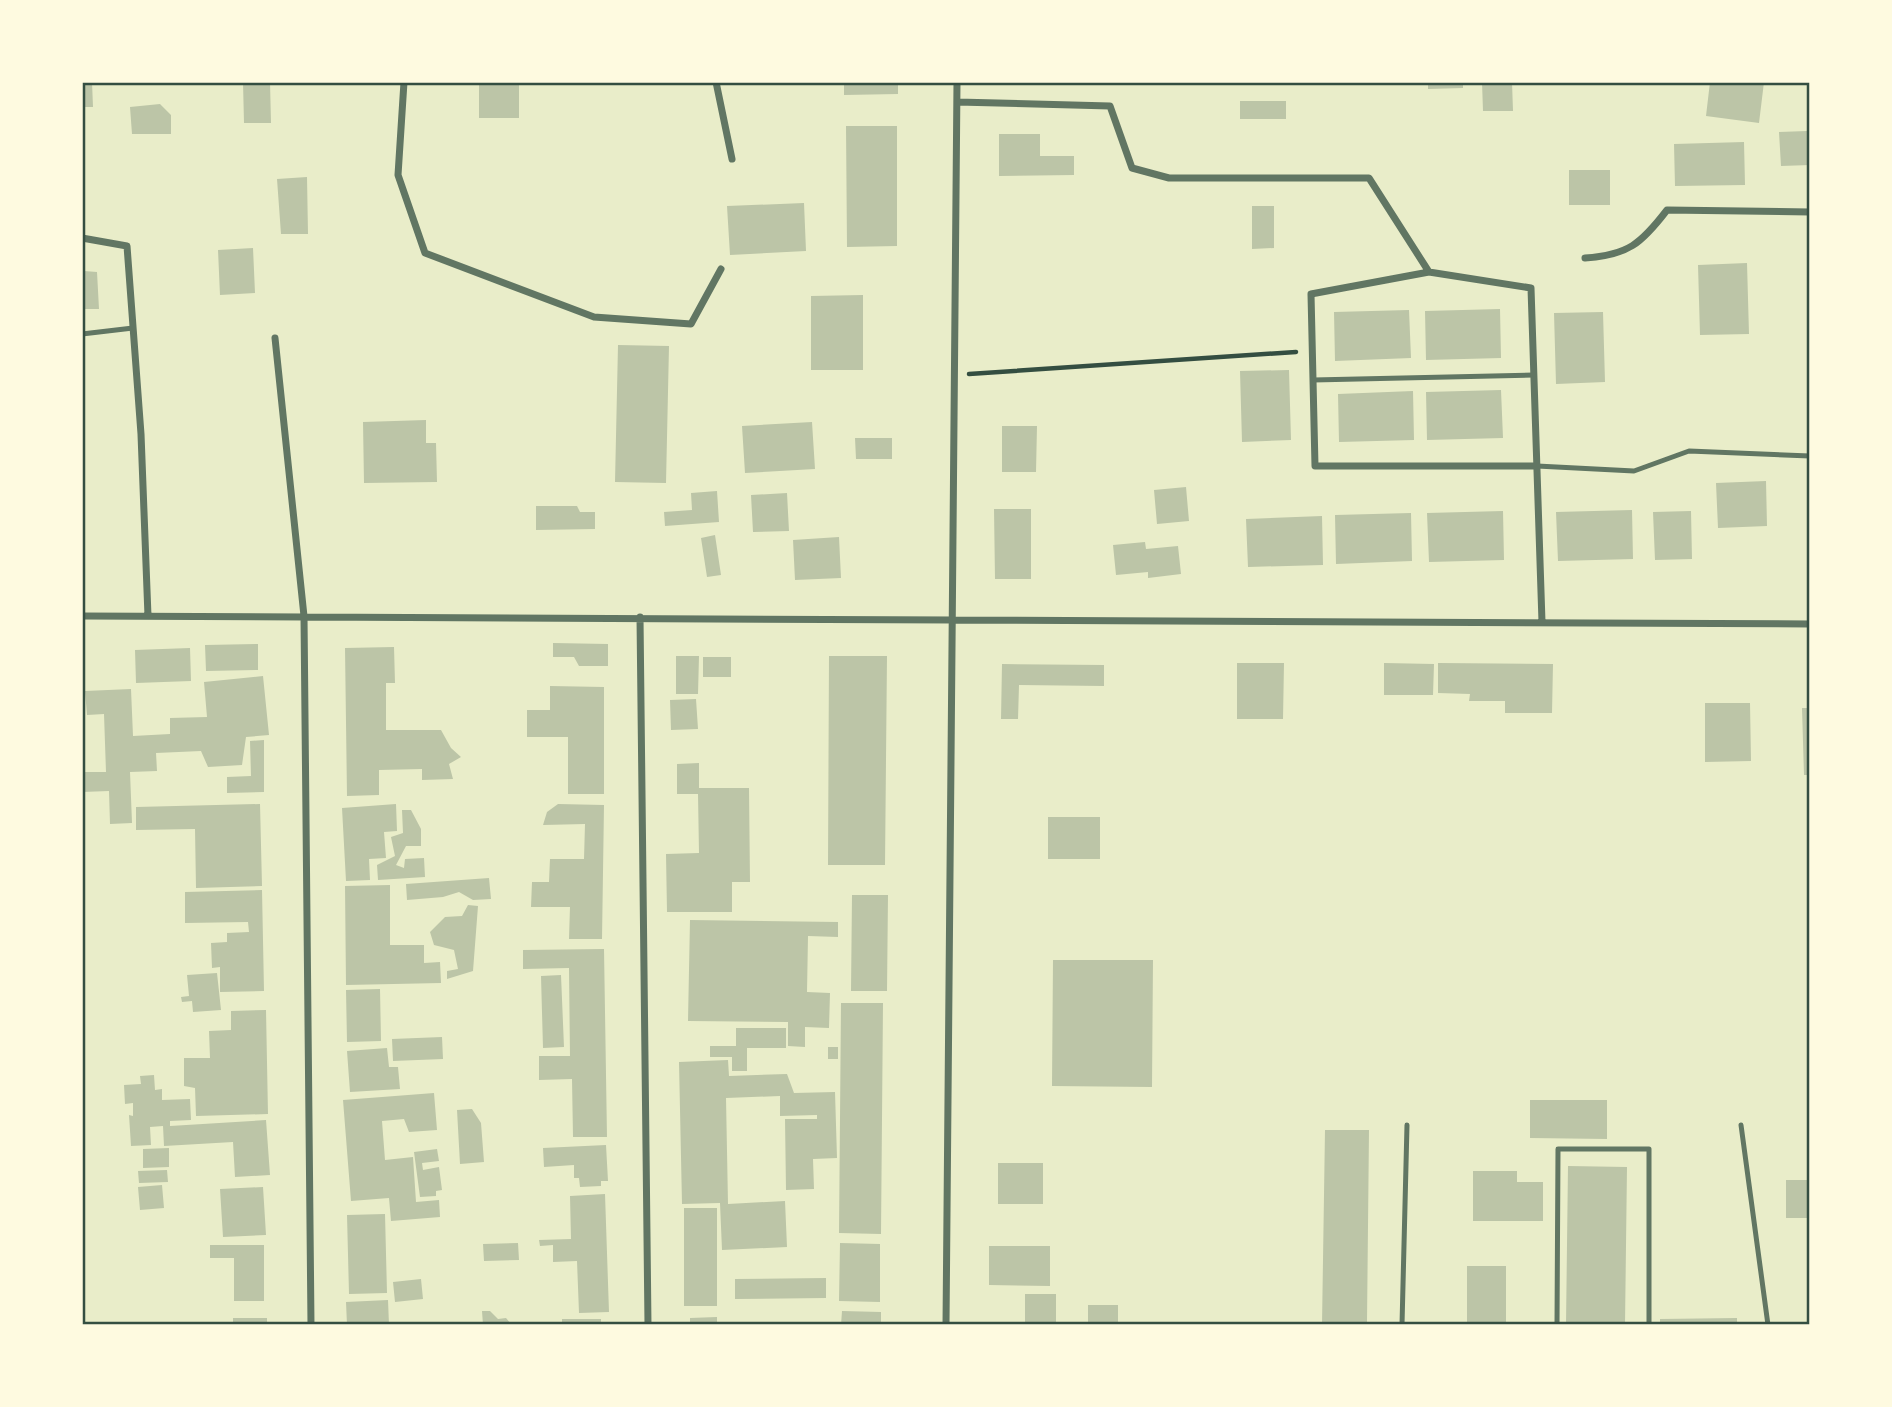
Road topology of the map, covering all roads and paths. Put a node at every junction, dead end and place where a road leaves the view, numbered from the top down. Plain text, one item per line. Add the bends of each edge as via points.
1 (404, 82) edge
2 (716, 82) edge
3 (957, 82) edge
4 (957, 102) junction
5 (732, 159) dead end
6 (1810, 212) edge
7 (82, 238) edge
8 (1585, 258) dead end
9 (721, 269) dead end
10 (1429, 272) junction
11 (133, 328) junction
12 (82, 334) edge
13 (275, 338) dead end
14 (1313, 351) junction
15 (954, 375) junction
16 (1534, 375) junction
17 (1313, 380) junction
18 (1810, 456) edge
19 (1537, 467) junction
20 (82, 616) edge
21 (148, 616) junction
22 (304, 616) junction
23 (640, 617) junction
24 (953, 618) junction
25 (1542, 622) junction
26 (1810, 624) edge
27 (1407, 1125) dead end
28 (1741, 1125) dead end
29 (311, 1325) edge
30 (648, 1325) edge
31 (946, 1325) edge
32 (1402, 1325) edge
33 (1557, 1325) edge
34 (1649, 1325) edge
35 (1768, 1325) edge

1 - 9 street via 398,175 425,253 594,317 691,324
2 - 5 street
3 - 4 street
4 - 10 street via 1110,106 1132,168 1168,178 1369,178
4 - 15 street
6 - 8 street via 1667,210 1646,238 1623,252
7 - 11 street via 127,246
10 - 14 street via 1311,294
10 - 16 street via 1531,288
11 - 12 lane
11 - 21 street
13 - 22 street
14 - 15 path
14 - 17 street
15 - 24 street
16 - 17 lane
16 - 19 street
17 - 19 street via 1315,466
18 - 19 lane via 1689,451 1633,471
19 - 25 street
20 - 21 street
21 - 22 street
22 - 23 street
22 - 29 street
23 - 24 street
23 - 30 street
24 - 25 street
24 - 31 street
25 - 26 street
27 - 32 lane
28 - 35 lane
33 - 34 lane via 1558,1149 1649,1149

